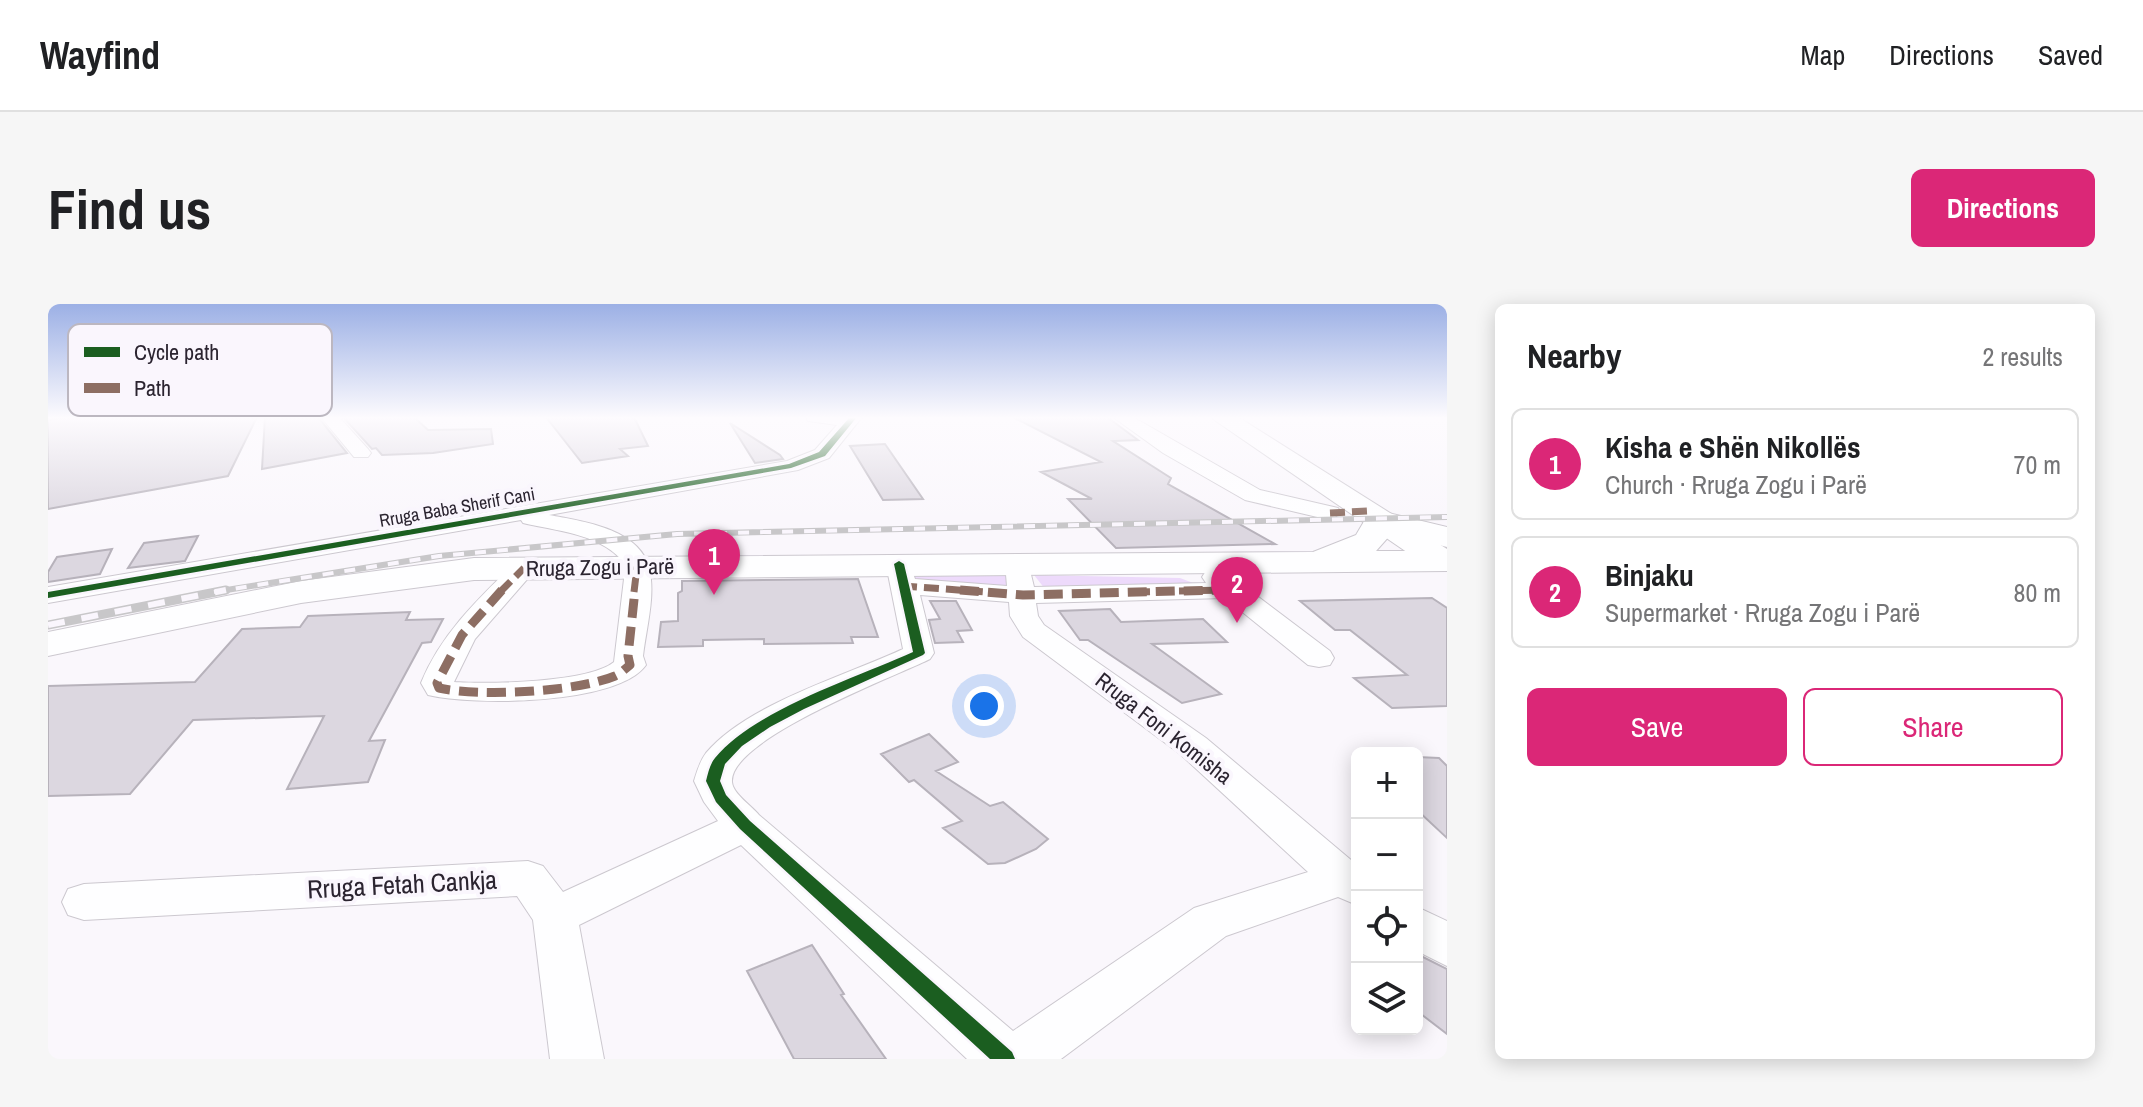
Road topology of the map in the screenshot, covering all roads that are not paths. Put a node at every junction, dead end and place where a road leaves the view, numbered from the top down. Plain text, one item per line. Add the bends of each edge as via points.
1 (824, 452) edge
2 (1176, 452) edge
3 (1276, 452) edge
4 (1330, 513) dead end
5 (519, 515) junction
6 (1380, 520) junction
7 (1308, 561) junction
8 (1197, 562) junction
9 (1446, 566) edge
10 (637, 567) junction
11 (524, 568) junction
12 (900, 575) junction
13 (1020, 579) junction
14 (1230, 590) junction
15 (48, 595) edge
16 (48, 644) edge
17 (1319, 658) dead end
18 (745, 825) junction
19 (1350, 883) edge
20 (84, 902) dead end
21 (555, 916) junction
22 (1423, 930) edge
23 (1447, 946) edge
24 (577, 1059) edge
25 (1005, 1059) edge
26 (1017, 1059) edge

1 - 5 street, Rruga Baba Sherif Cani via 791,466
2 - 4 street via 1253,495
3 - 6 main road
5 - 10 street via 611,539 628,548
5 - 15 street, Rruga Baba Sherif Cani
6 - 7 main road via 1370,542
6 - 9 main road
7 - 8 main road, Rruga Zogu i Parë
7 - 9 main road via 1399,579
8 - 13 main road, Rruga Zogu i Parë
8 - 14 street
10 - 11 main road, Rruga Zogu i Parë
10 - 11 street via 630,665 617,675 524,689 439,688 446,661 486,607
10 - 12 main road, Rruga Zogu i Parë
11 - 16 main road, Rruga Zogu i Parë via 441,572 301,592
12 - 13 main road, Rruga Zogu i Parë
12 - 18 street via 919,653 756,728 715,764 715,790
13 - 14 street
13 - 19 street, Rruga Foni Komisha via 1024,616 1033,631 1193,746
14 - 17 street
18 - 21 street
18 - 25 street
19 - 26 street via 1210,922
20 - 21 street, Rruga Fetah Cankja via 517,877 532,880
21 - 24 street, Rruga Fetah Cankja
22 - 23 street

